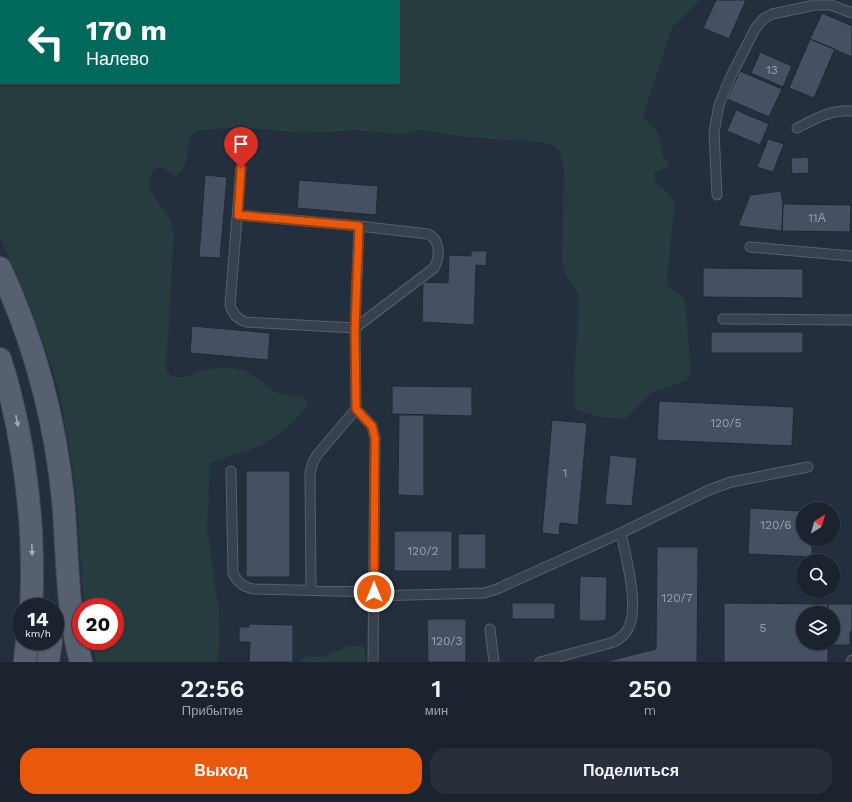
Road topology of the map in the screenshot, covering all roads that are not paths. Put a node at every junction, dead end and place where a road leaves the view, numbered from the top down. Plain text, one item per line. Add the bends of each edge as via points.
1 (852, 13) edge
2 (852, 111) edge
3 (797, 128) dead end
4 (241, 168) dead end
5 (717, 194) dead end
6 (238, 215) junction
7 (359, 226) junction
8 (750, 247) dead end
9 (852, 256) edge
10 (0, 268) edge
11 (0, 295) edge
12 (723, 319) dead end
13 (852, 320) edge
14 (355, 328) junction
15 (0, 360) edge
16 (4, 384) edge
17 (356, 409) junction
18 (52, 426) junction
19 (808, 467) dead end
20 (231, 471) dead end
21 (52, 497) junction
22 (621, 533) junction
23 (67, 574) junction
24 (311, 590) junction
25 (374, 594) junction
26 (31, 598) edge
27 (54, 598) edge
28 (490, 629) dead end
29 (26, 650) edge
30 (50, 650) edge
31 (24, 662) edge
32 (48, 662) edge
33 (81, 662) edge
34 (373, 662) edge
35 (494, 662) edge
36 (540, 662) edge

1 - 5 lane via 831,5 815,5 772,14 763,19 755,29 730,78 720,105 714,132
2 - 3 lane via 825,114
4 - 6 lane
6 - 7 lane
6 - 14 lane via 230,305 238,319 246,322
7 - 14 lane
7 - 14 lane via 428,234 434,237 438,245 434,268
8 - 9 lane
10 - 18 main road via 33,354
11 - 21 main road via 19,346 38,411
12 - 13 lane
14 - 17 lane
15 - 16 main road
16 -> 26 main road via 15,413 29,500
17 - 24 lane via 317,455 310,473
17 - 25 lane via 372,426 375,438
18 - 21 main road
18 - 23 main road via 63,499
19 - 22 lane via 731,482
20 - 24 lane via 233,573 237,581 254,589
21 - 23 main road
21 - 27 main road
22 - 25 lane via 484,593
22 - 36 lane via 633,601 629,627 623,636 614,642
23 - 33 main road via 71,618
24 - 25 lane
25 - 34 lane
28 - 35 lane
29 - 31 main road
30 - 32 main road

